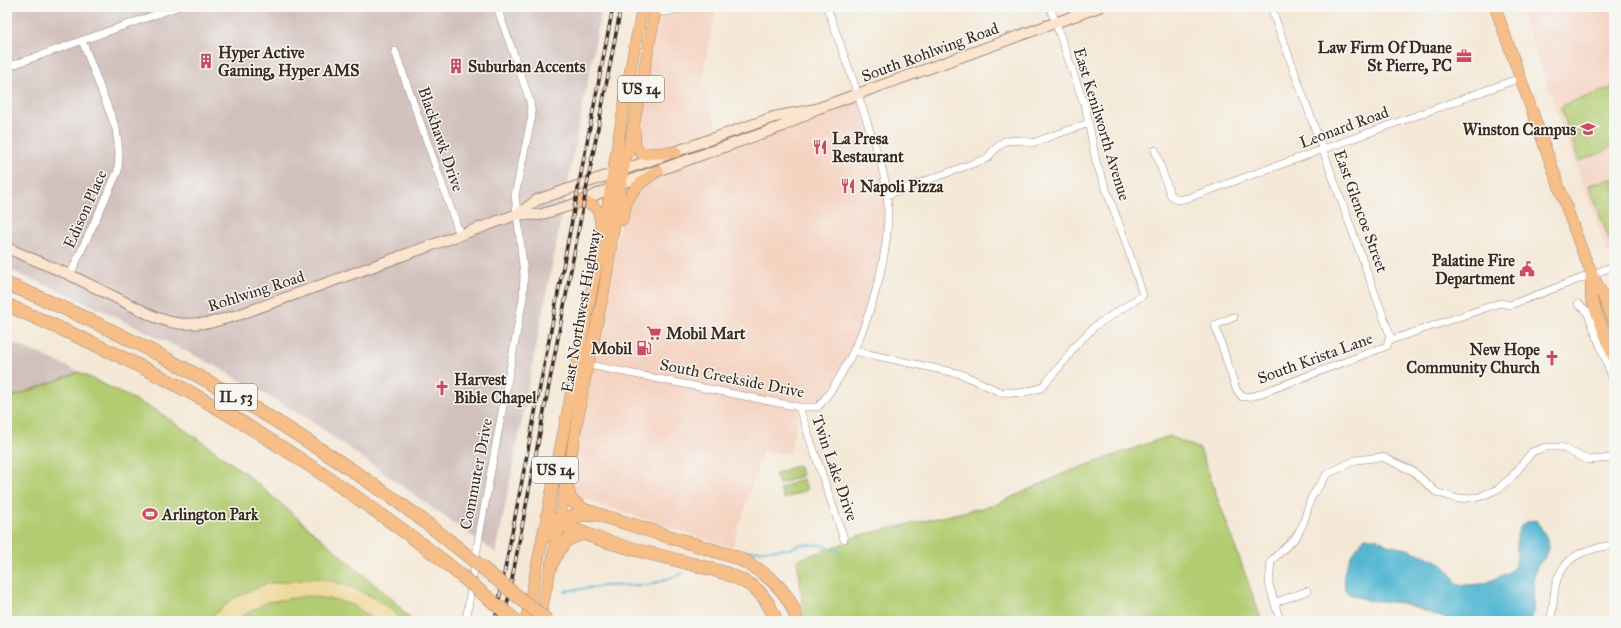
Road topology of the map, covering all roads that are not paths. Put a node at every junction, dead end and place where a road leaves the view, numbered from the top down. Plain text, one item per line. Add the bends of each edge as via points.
1 (177, 7) edge
2 (497, 7) edge
3 (686, 7) edge
4 (827, 7) edge
5 (1050, 7) edge
6 (1099, 7) edge
7 (1271, 7) edge
8 (1495, 7) edge
9 (643, 8) edge
10 (656, 9) edge
11 (1055, 22) junction
12 (82, 40) junction
13 (395, 51) dead end
14 (7, 67) edge
15 (1520, 78) junction
16 (858, 94) junction
17 (816, 109) junction
18 (1089, 123) junction
19 (634, 124) junction
20 (1155, 150) dead end
21 (1324, 150) junction
22 (676, 152) junction
23 (658, 171) junction
24 (618, 173) junction
25 (616, 186) junction
26 (887, 195) junction
27 (580, 202) junction
28 (518, 214) junction
29 (460, 235) junction
30 (601, 243) junction
31 (7, 248) edge
32 (1614, 266) edge
33 (70, 275) junction
34 (1591, 275) junction
35 (7, 284) edge
36 (604, 290) junction
37 (1578, 304) dead end
38 (7, 306) edge
39 (1234, 317) dead end
40 (1614, 323) edge
41 (1389, 338) junction
42 (854, 351) junction
43 (1614, 358) edge
44 (577, 362) junction
45 (588, 365) junction
46 (1614, 382) edge
47 (799, 407) junction
48 (1614, 458) edge
49 (566, 485) junction
50 (598, 515) junction
51 (552, 520) junction
52 (583, 534) junction
53 (543, 538) joint
54 (844, 538) dead end
55 (1614, 545) edge
56 (552, 563) junction
57 (1307, 591) dead end
58 (1274, 603) junction
59 (466, 621) edge
60 (516, 621) edge
61 (526, 621) edge
62 (539, 621) edge
63 (548, 621) edge
64 (776, 621) edge
65 (797, 621) edge
66 (1280, 621) edge
67 (1550, 621) edge

1 - 12 street
2 - 28 street, Commuter Drive via 530,101 532,116 515,195
3 - 10 street via 665,12
4 - 16 street, South Creekside Drive
5 - 11 street, East Kenilworth Avenue
6 - 11 main road, South Rohlwing Road
7 - 21 street, East Glencoe Street
8 - 15 main road
9 - 10 street
9 - 24 main road, East Northwest Highway / US 14 via 614,156
10 - 19 main road, East Northwest Highway / US 14
11 - 16 main road, South Rohlwing Road
11 - 18 street, East Kenilworth Avenue
12 - 14 street
12 - 33 street, Edison Place via 116,129 119,151 118,170
13 - 29 street, Blackhawk Drive
15 - 21 street, Leonard Road
15 - 34 main road
16 - 17 main road, South Rohlwing Road
16 - 26 street, South Creekside Drive
17 - 22 main road, South Rohlwing Road via 774,117
17 - 23 main road, South Rohlwing Road via 783,126
18 - 26 street via 1032,143 1021,140 1005,142 988,158
18 - 42 street, East Kenilworth Avenue via 1096,162 1143,295 1096,326 1074,347 1040,388 1021,393 1000,392 961,374
19 - 22 main road via 635,146 642,154
19 - 24 main road, East Northwest Highway / US 14
20 - 21 street, Leonard Road via 1170,194 1177,200
21 - 41 street, East Glencoe Street
22 - 24 main road, South Rohlwing Road
23 - 25 main road, South Rohlwing Road
23 - 36 main road via 641,182 626,202 610,280
24 - 25 main road, East Northwest Highway / US 14
24 - 28 main road, Rohlwing Road via 537,200
25 - 27 main road, Rohlwing Road
25 - 30 main road, East Northwest Highway / US 14
25 - 36 main road, East Northwest Highway / US 14
26 - 42 street, South Creekside Drive via 888,227 877,287 871,310
27 - 28 main road, Rohlwing Road via 539,215
27 - 30 main road via 593,205 599,214
28 - 29 main road, Rohlwing Road
28 - 59 street, Commuter Drive via 524,275 523,303 479,536
29 - 33 main road, Rohlwing Road via 238,315 209,323 184,324 155,317
30 - 44 main road, East Northwest Highway / US 14
31 - 33 main road, Rohlwing Road
32 - 34 street
34 - 40 main road via 1605,298
34 - 41 street via 1510,305 1500,303
34 - 43 main road via 1591,298
35 - 63 highway, IL 53, bridge via 128,337 236,397 309,442 408,508
36 - 45 main road, East Northwest Highway / US 14
37 - 46 street via 1587,311
38 - 60 highway, IL 53, bridge via 108,350 215,407 349,492 441,559
39 - 41 street, South Krista Lane via 1214,325 1236,389 1242,397 1254,396 1387,346
42 - 47 street, South Creekside Drive via 830,394 818,407
44 - 45 street, South Creekside Drive
44 - 51 main road, East Northwest Highway / US 14
45 - 47 street, South Creekside Drive
45 - 49 main road, East Northwest Highway / US 14
47 - 54 street, Twin Lake Drive
48 - 58 street via 1588,460 1561,447 1546,447 1532,452 1512,477 1498,489 1478,497 1458,499 1436,492 1413,471 1382,457 1356,460 1327,474 1311,498 1296,537 1271,561 1269,584
49 - 50 highway via 574,504
49 - 51 main road, East Northwest Highway / US 14
50 - 51 highway via 575,515
50 - 65 highway via 738,558 755,567 778,586 789,600
51 - 52 highway
51 - 53 highway
51 - 56 main road, East Northwest Highway / US 14
52 - 56 highway via 570,537 562,544
52 - 64 highway via 710,569 742,581 758,591
53 - 61 main road
55 - 67 street via 1593,548 1573,556 1558,575
56 - 62 main road, East Northwest Highway / US 14
57 - 58 street
58 - 66 street

